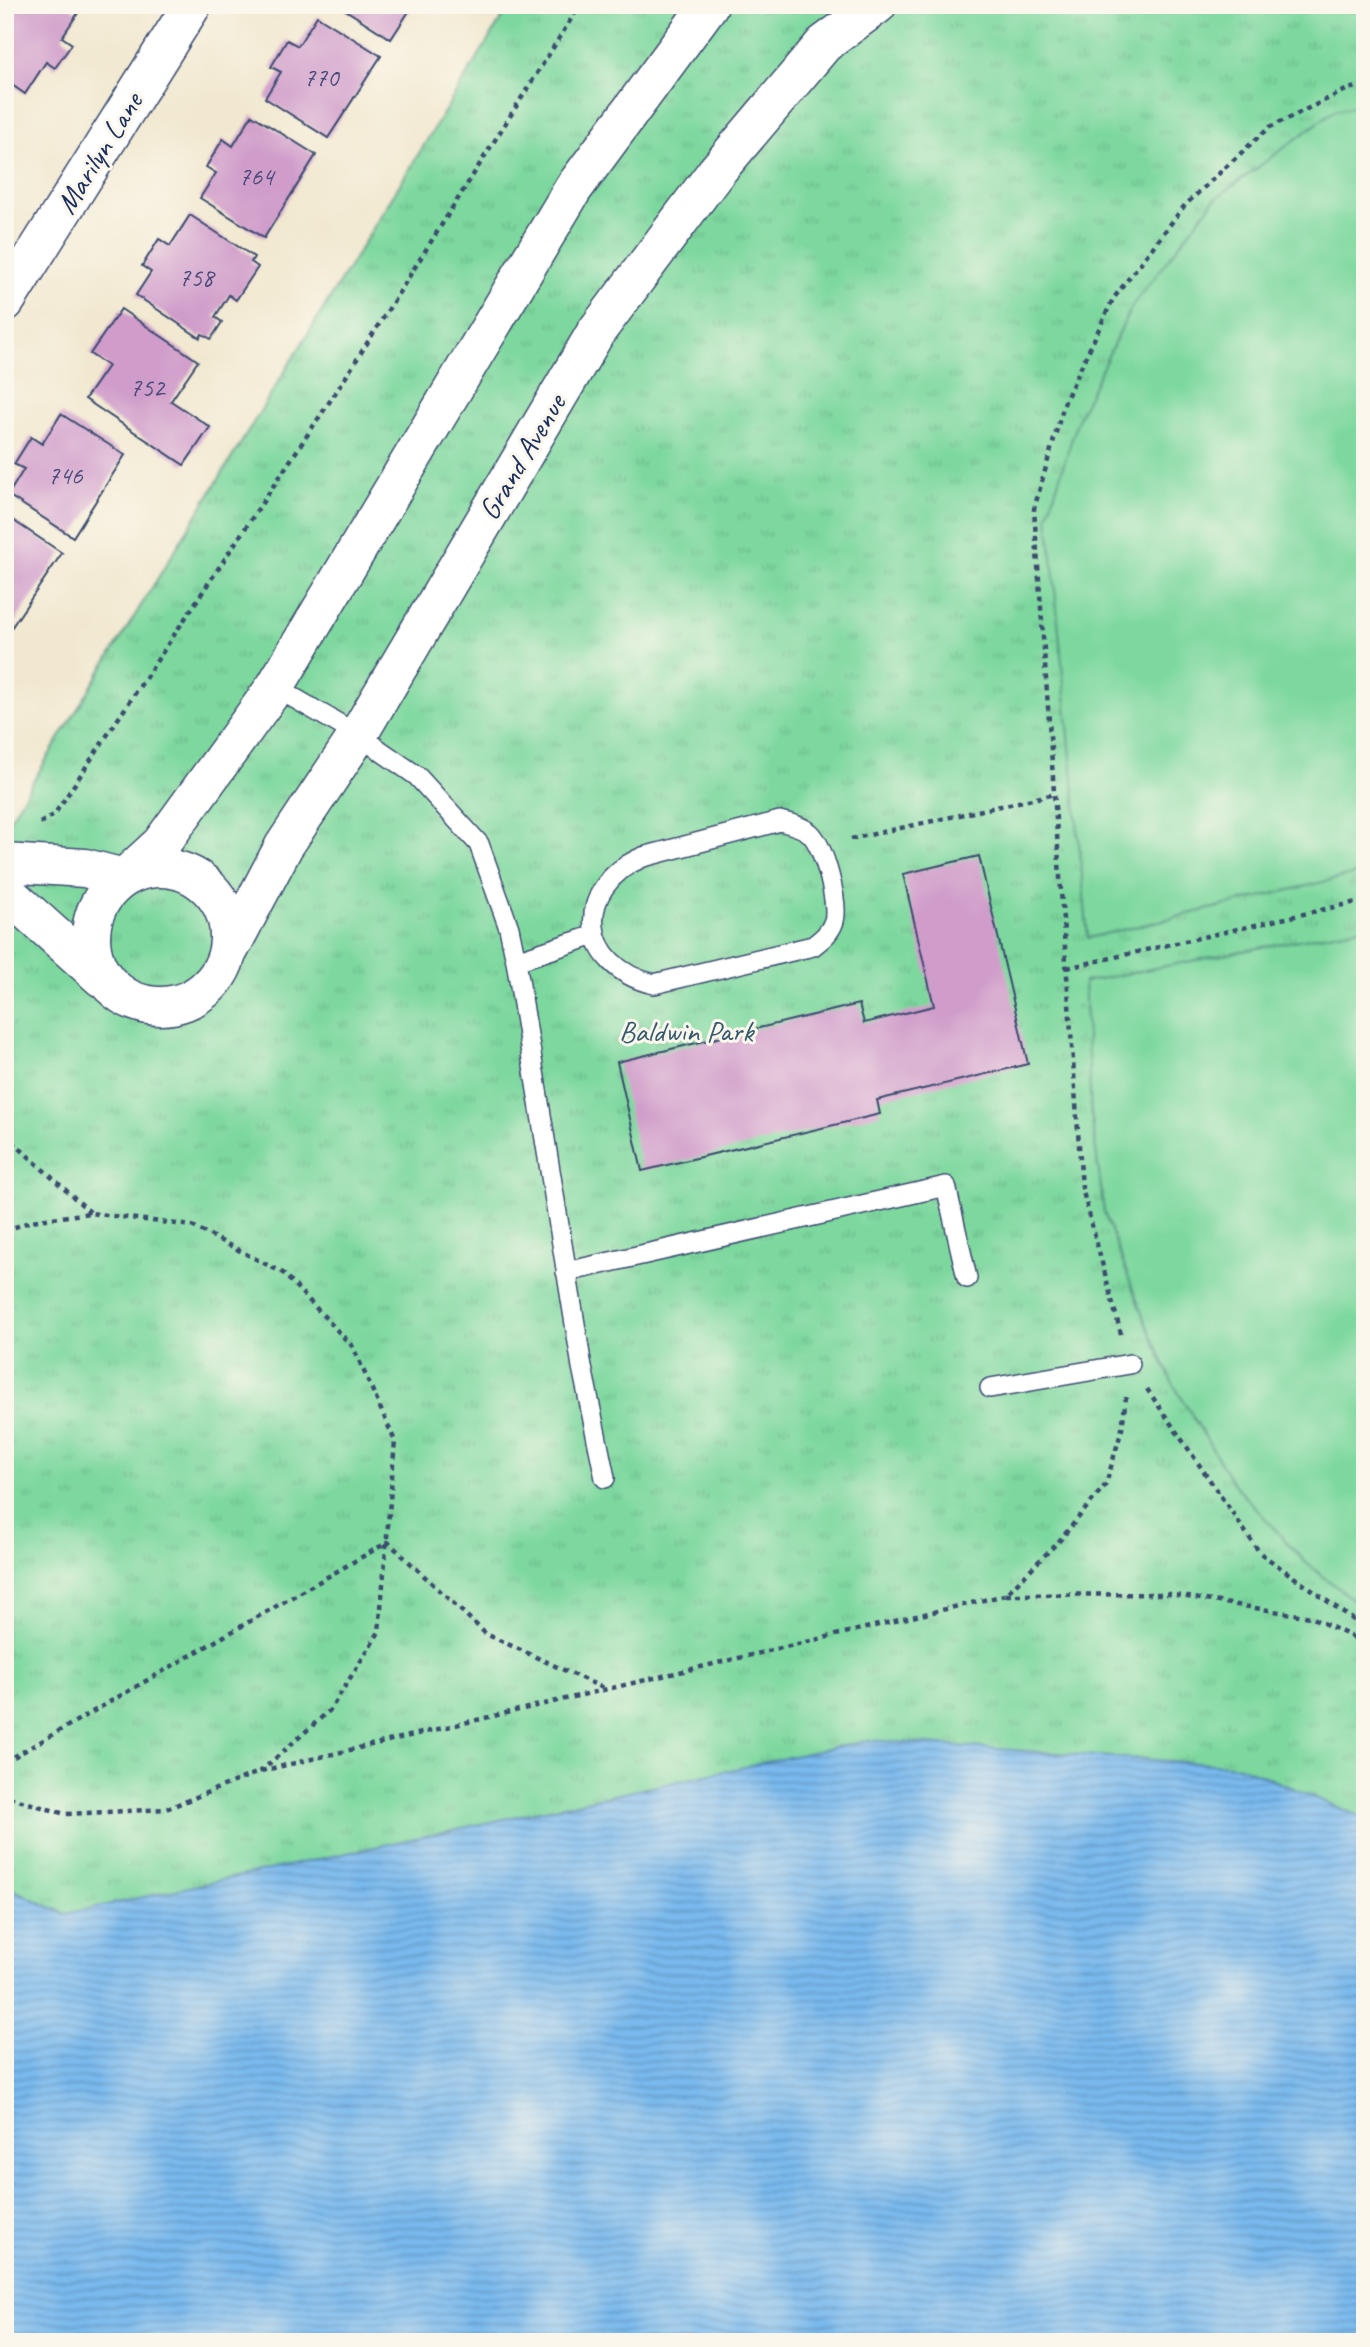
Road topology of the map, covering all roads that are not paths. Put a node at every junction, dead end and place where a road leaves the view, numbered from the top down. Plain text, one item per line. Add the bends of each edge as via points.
1 (192, 5) edge
2 (709, 5) edge
3 (877, 5) edge
4 (5, 302) edge
5 (275, 687) junction
6 (358, 735) junction
7 (5, 863) edge
8 (124, 877) junction
9 (5, 891) edge
10 (595, 935) junction
11 (227, 954) junction
12 (516, 961) junction
13 (118, 992) junction
14 (566, 1272) junction
15 (967, 1278) dead end
16 (1130, 1364) road end
17 (990, 1388) dead end
18 (605, 1478) dead end

1 - 4 street, Marilyn Lane
2 - 5 street via 573,188
3 - 6 street, Grand Avenue via 824,44 716,172 596,332
5 - 6 lane
5 - 8 street via 162,844
6 - 11 street, Grand Avenue via 284,846
6 - 12 lane via 416,776 479,844
7 - 8 street via 85,868
8 - 11 street via 145,869 168,868 191,874 210,888 223,908 229,930
8 - 13 street via 96,911 91,933 93,956 102,976
9 - 13 street, Grand Avenue
10 - 10 lane via 616,970 654,984 813,946 834,922 836,905 820,845 809,833 780,821 624,865 598,895
10 - 12 lane
11 - 13 street, Grand Avenue via 218,975 202,992 181,1004 137,1003
12 - 14 lane
14 - 15 lane via 946,1186
14 - 18 lane
16 - 17 lane

